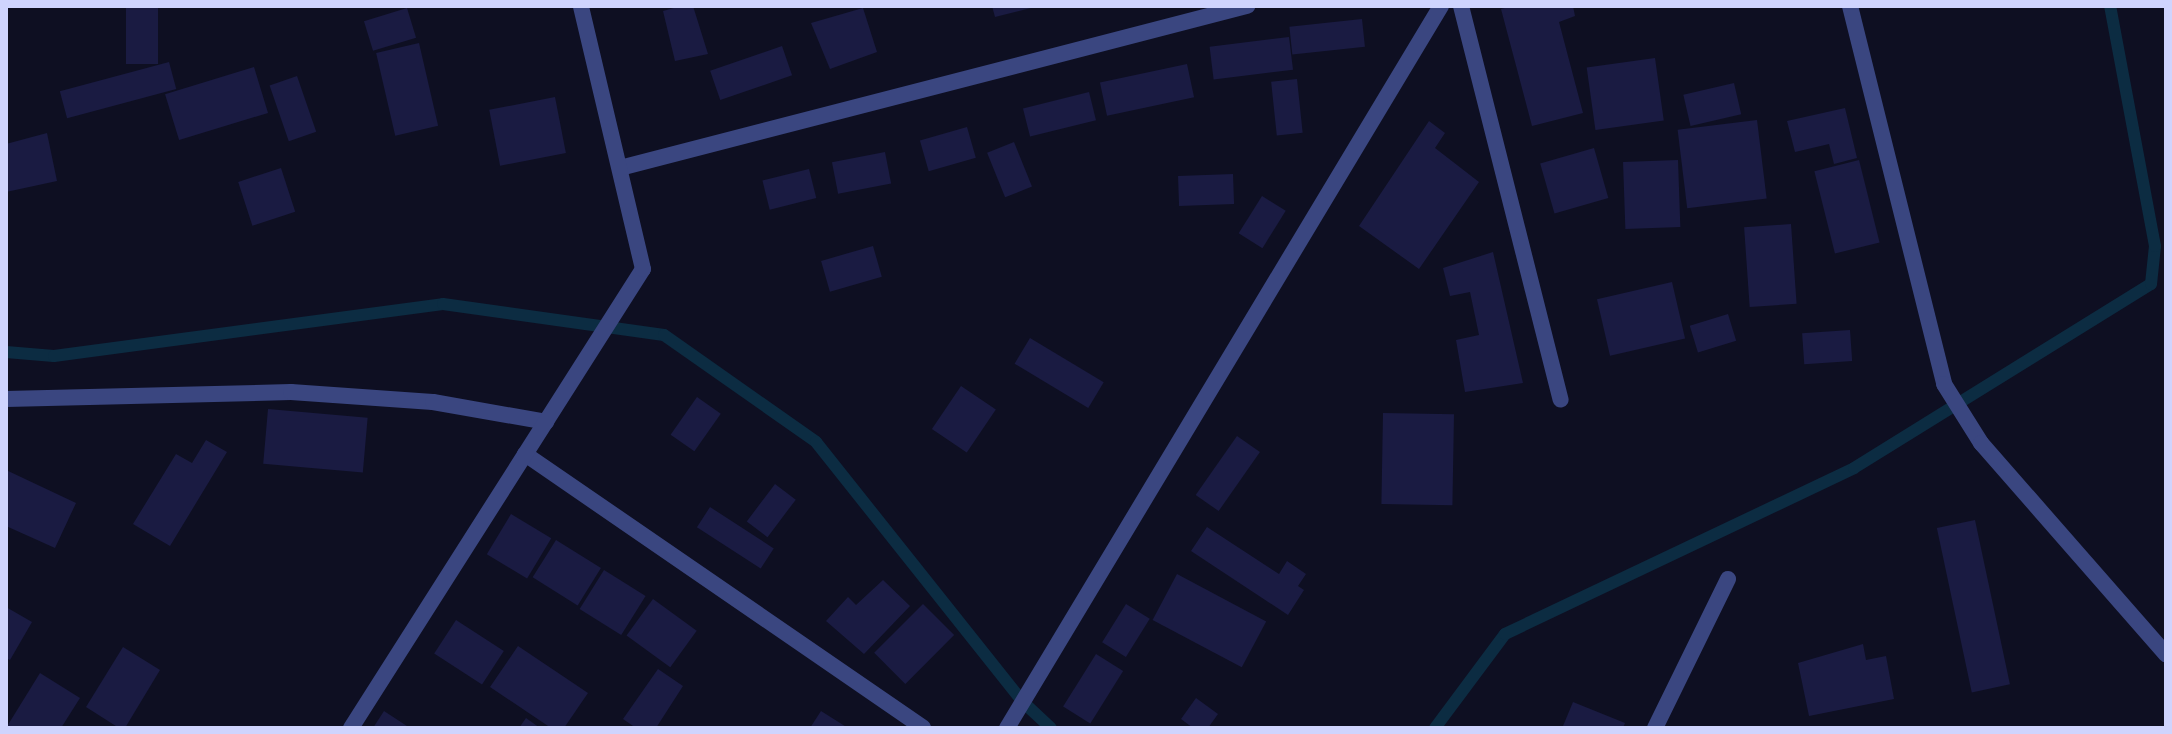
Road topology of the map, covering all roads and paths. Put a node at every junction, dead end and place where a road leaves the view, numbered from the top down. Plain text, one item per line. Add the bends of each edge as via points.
1 (581, 6) edge
2 (1247, 6) edge
3 (1441, 6) edge
4 (1461, 6) edge
5 (1850, 6) edge
6 (620, 168) junction
7 (6, 399) edge
8 (1561, 400) dead end
9 (546, 422) junction
10 (525, 454) junction
11 (1728, 579) dead end
12 (2166, 654) edge
13 (351, 728) edge
14 (923, 728) edge
15 (1007, 728) edge
16 (1655, 728) edge

1 - 6 street
2 - 6 street
3 - 15 street
4 - 8 street
5 - 12 street via 1944,384 1981,443
6 - 9 street via 643,269
7 - 9 street via 291,392 433,402
9 - 10 street
10 - 13 street
10 - 14 street
11 - 16 street

